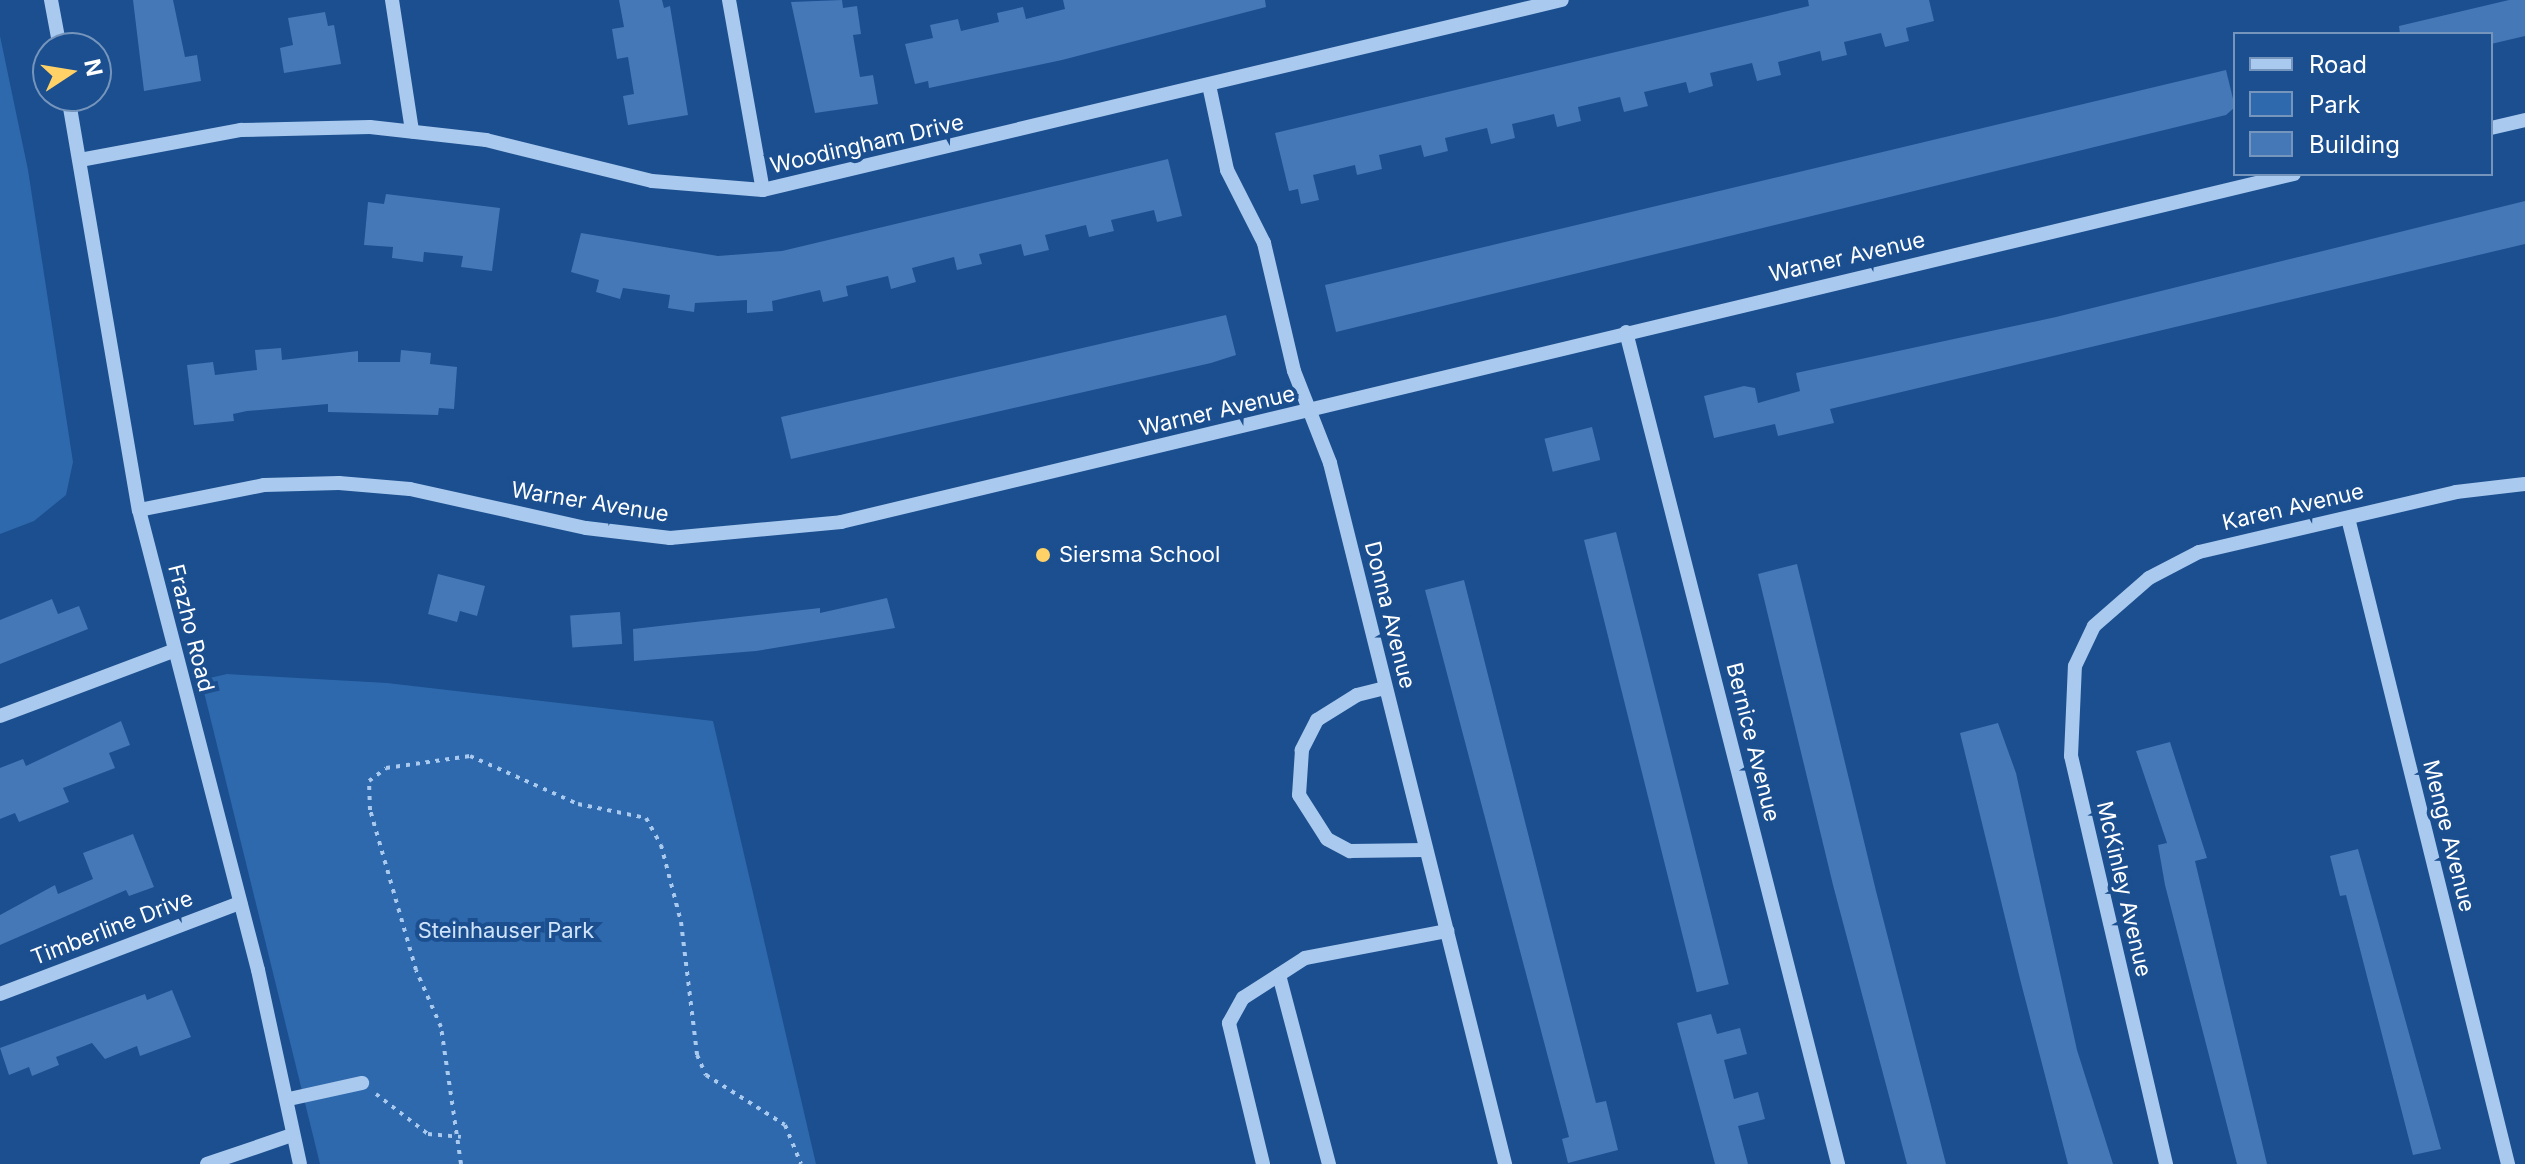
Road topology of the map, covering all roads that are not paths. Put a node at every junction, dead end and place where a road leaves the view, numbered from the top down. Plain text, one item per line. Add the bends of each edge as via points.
1 (51, 0) edge
2 (392, 0) edge
3 (729, 0) edge
4 (1562, 0) edge
5 (57, 32) edge
6 (1209, 85) junction
7 (71, 112) edge
8 (2525, 120) edge
9 (2493, 128) edge
10 (412, 131) junction
11 (80, 160) junction
12 (2286, 176) edge
13 (763, 190) junction
14 (1626, 332) junction
15 (1312, 412) junction
16 (2525, 484) edge
17 (139, 510) junction
18 (2348, 518) junction
19 (2094, 626) joint
20 (173, 651) junction
21 (1385, 688) junction
22 (0, 716) edge
23 (1425, 850) junction
24 (240, 903) junction
25 (1447, 931) junction
26 (1279, 975) junction
27 (0, 994) edge
28 (362, 1083) road end
29 (289, 1099) junction
30 (292, 1135) junction
31 (207, 1164) edge
32 (300, 1164) edge
33 (1263, 1164) edge
34 (1329, 1164) edge
35 (1505, 1164) edge
36 (1838, 1164) edge
37 (2166, 1164) edge
38 (2508, 1164) edge

1 - 5 street
2 - 10 street
3 - 13 street
4 - 6 street, Woodingham Drive
6 - 13 street, Woodingham Drive
6 - 15 street, Donna Avenue via 1227,170 1264,243 1294,371
7 - 11 street, Frazho Road
8 - 9 street
10 - 11 street, Woodingham Drive via 322,125 241,130
10 - 13 street, Woodingham Drive via 545,152 652,181
11 - 17 street, Frazho Road
12 - 14 street, Warner Avenue
14 - 15 street, Warner Avenue
14 - 36 street, Bernice Avenue
15 - 17 street, Warner Avenue via 841,522 713,538 586,528 365,484 264,485
15 - 21 street, Donna Avenue
16 - 18 street, Karen Avenue via 2456,492
17 - 20 street, Frazho Road
18 - 19 street, Karen Avenue via 2199,552 2149,578
18 - 38 street, Menge Avenue
19 - 37 street, McKinley Avenue via 2075,666 2071,756
20 - 22 street
20 - 24 street, Frazho Road
21 - 23 street, Donna Avenue
21 - 23 street via 1357,695 1317,720 1302,750 1299,795 1327,839 1350,851
23 - 25 street, Donna Avenue
24 - 27 street, Timberline Drive
24 - 29 street, Frazho Road
25 - 26 street via 1352,945 1305,958
25 - 35 street, Donna Avenue
26 - 33 street via 1243,998 1229,1023
26 - 34 street
28 - 29 street
29 - 30 street, Frazho Road
30 - 31 street
30 - 32 street, Frazho Road

